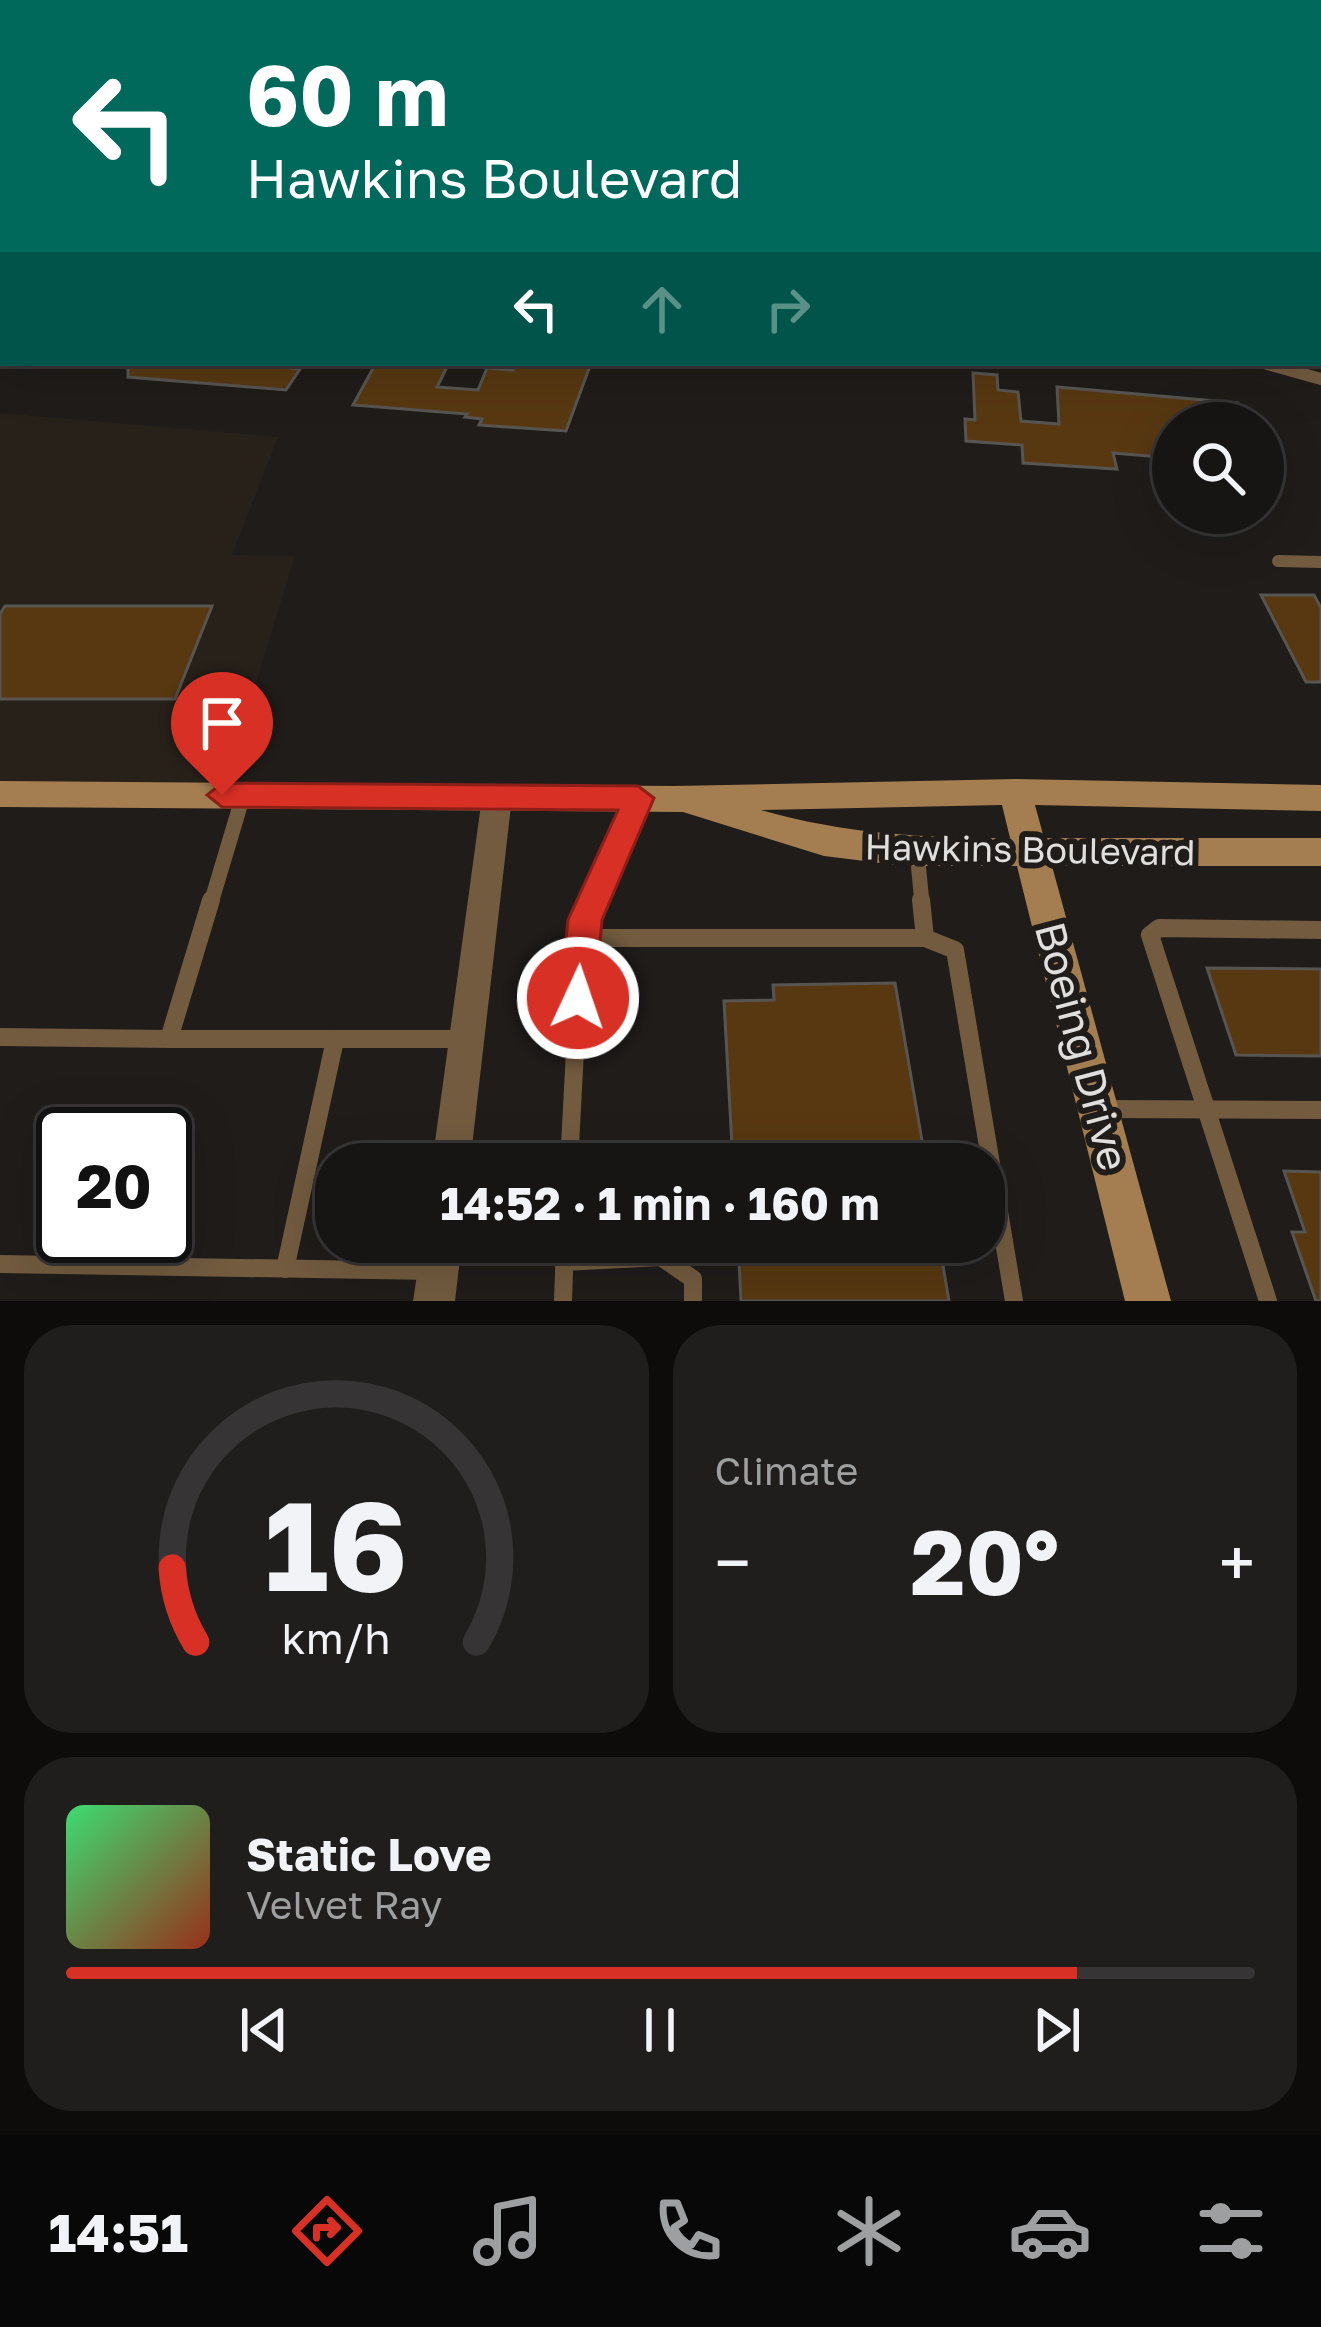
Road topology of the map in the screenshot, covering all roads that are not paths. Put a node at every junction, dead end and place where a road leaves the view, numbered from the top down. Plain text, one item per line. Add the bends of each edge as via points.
1 (643, 0) edge
2 (655, 0) edge
3 (1275, 366) edge
4 (1321, 379) edge
5 (1279, 562) dead end
6 (1321, 562) edge
7 (1015, 792) junction
8 (0, 794) edge
9 (243, 796) junction
10 (497, 797) junction
11 (638, 798) junction
12 (1321, 798) edge
13 (674, 799) junction
14 (1030, 851) junction
15 (917, 852) junction
16 (1321, 852) edge
17 (1321, 930) edge
18 (581, 938) junction
19 (925, 938) junction
20 (0, 1037) edge
21 (169, 1039) junction
22 (467, 1039) junction
23 (335, 1040) junction
24 (1100, 1109) junction
25 (1205, 1110) junction
26 (1321, 1110) edge
27 (455, 1143) edge
28 (570, 1143) edge
29 (564, 1263) edge
30 (670, 1263) edge
31 (0, 1264) edge
32 (285, 1269) junction
33 (438, 1272) edge
34 (562, 1301) edge
35 (693, 1301) edge
36 (1014, 1301) edge
37 (1148, 1301) edge
38 (1268, 1301) edge

1 - 2 street
3 - 4 lane
5 - 6 lane
7 - 12 street, Hawkins Boulevard
7 - 13 street, Hawkins Boulevard
7 - 14 street, Boeing Drive
8 - 9 street, Hawkins Boulevard
9 - 10 street, Hawkins Boulevard
9 - 21 lane
10 - 11 street, Hawkins Boulevard
10 - 22 street
11 - 13 street, Hawkins Boulevard
11 - 18 lane
13 - 15 street, Hawkins Boulevard via 780,832
14 - 15 street, Hawkins Boulevard
14 - 16 street, Hawkins Boulevard
14 - 24 street, Boeing Drive
15 - 19 lane
17 - 25 lane via 1159,928 1150,935
18 - 19 lane
18 - 28 lane
19 - 36 lane via 955,950
20 - 21 lane
21 - 23 lane
22 - 23 lane
22 - 27 street
23 - 32 lane
24 - 25 lane
24 - 37 street, Boeing Drive
25 - 26 lane
25 - 38 lane
29 - 34 lane
30 - 35 lane via 693,1279
31 - 32 lane
32 - 33 lane

